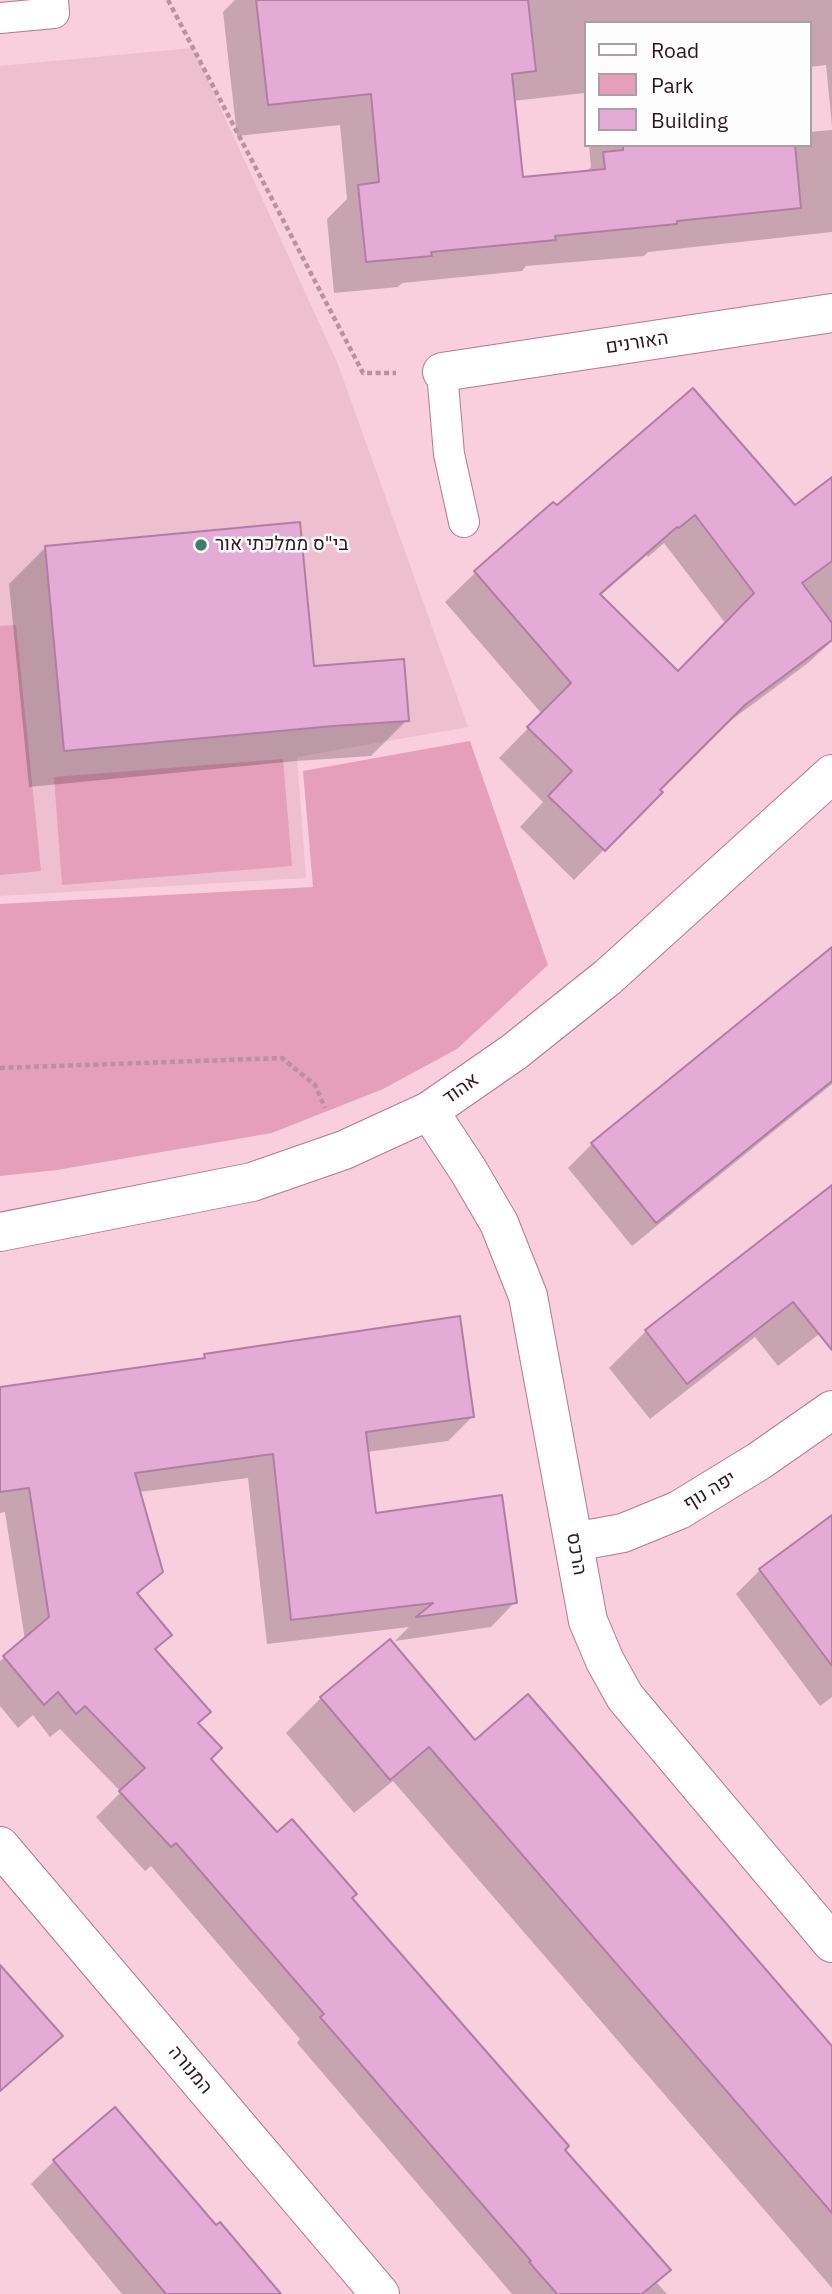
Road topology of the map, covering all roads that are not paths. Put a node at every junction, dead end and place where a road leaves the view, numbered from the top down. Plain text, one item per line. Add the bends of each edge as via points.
1 (53, 7) edge
2 (0, 18) edge
3 (832, 313) edge
4 (442, 372) joint
5 (464, 522) dead end
6 (832, 774) edge
7 (429, 1111) junction
8 (0, 1231) edge
9 (832, 1410) edge
10 (574, 1542) junction
11 (0, 1846) edge
12 (832, 1943) edge
13 (380, 2294) edge

1 - 2 lane
3 - 4 street, האורנים
4 - 5 lane via 449,454
6 - 7 street, אהוד via 608,977 514,1052
7 - 8 street, אהוד via 344,1150 252,1182
7 - 10 street, הרכס via 499,1223 528,1296
9 - 10 street, יפה נוף via 679,1510 624,1533
10 - 12 street, הרכס via 589,1621 625,1697
11 - 13 street, המנורה

